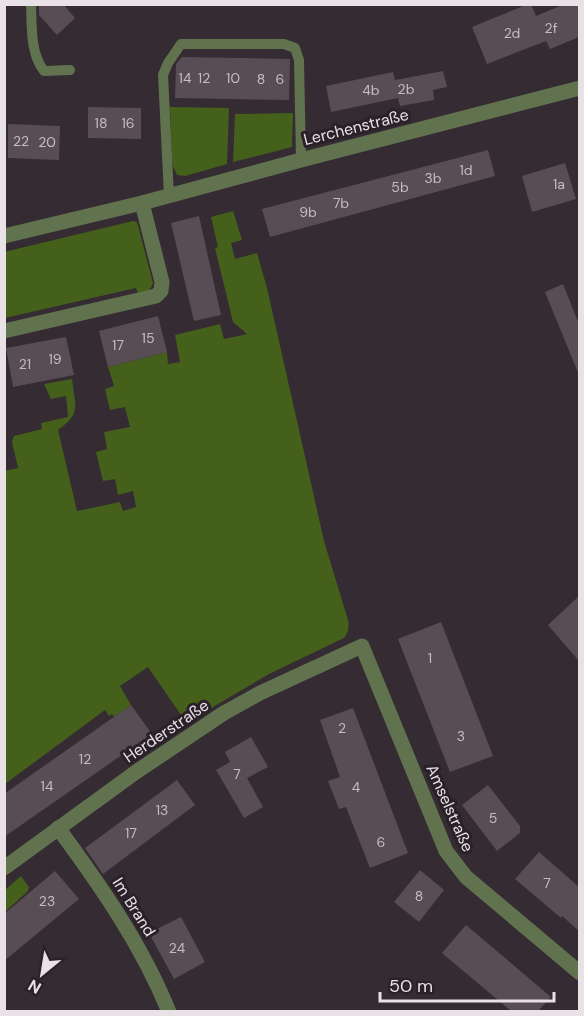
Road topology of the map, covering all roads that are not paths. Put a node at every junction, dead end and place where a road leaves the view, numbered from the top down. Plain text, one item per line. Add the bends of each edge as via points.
1 (31, 4) edge
2 (70, 70) dead end
3 (579, 88) edge
4 (301, 160) junction
5 (170, 196) junction
6 (142, 203) junction
7 (4, 236) edge
8 (4, 331) edge
9 (362, 646) joint
10 (58, 828) junction
11 (4, 868) edge
12 (579, 974) edge
13 (169, 1011) edge

1 - 2 lane via 36,61 44,71
3 - 4 street, Lerchenstraße
4 - 5 street, Lerchenstraße
4 - 5 lane via 299,60 295,48 284,44 181,44 163,75
5 - 6 street, Lerchenstraße
6 - 7 street, Lerchenstraße
6 - 8 street via 162,282 156,296
9 - 10 street, Herderstraße via 233,708
9 - 12 street, Amselstraße via 452,861
10 - 11 street, Herderstraße
10 - 13 street, Im Brand via 130,932

